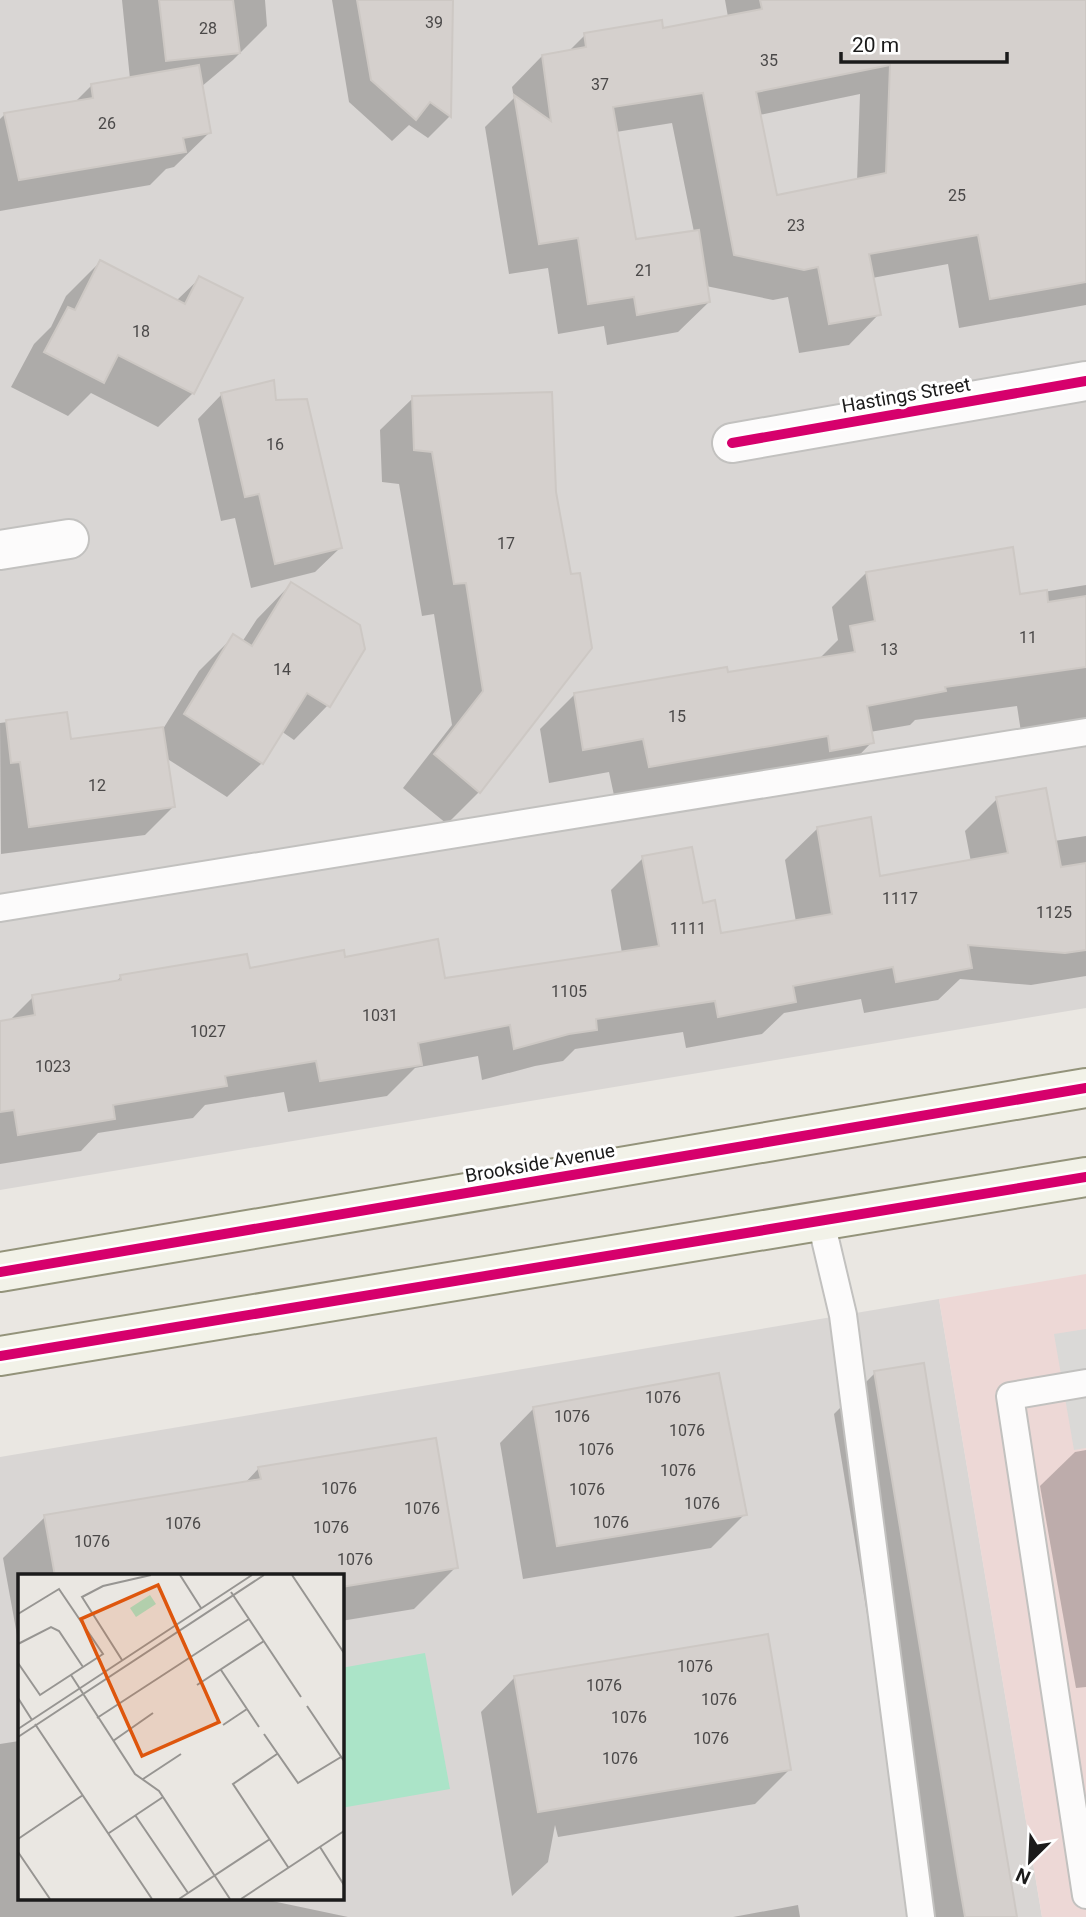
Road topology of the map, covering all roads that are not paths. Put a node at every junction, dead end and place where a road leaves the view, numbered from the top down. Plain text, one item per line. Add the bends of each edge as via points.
1 (1086, 381) edge
2 (732, 443) dead end
3 (69, 539) dead end
4 (0, 550) edge
5 (1086, 732) edge
6 (0, 908) edge
7 (1086, 1088) edge
8 (1086, 1177) edge
9 (821, 1222) junction
10 (0, 1272) edge
11 (0, 1356) edge
12 (1086, 1383) edge
13 (1086, 1895) edge
14 (921, 1917) edge

1 - 2 street, Hastings Street
3 - 4 street
5 - 6 lane
7 - 10 main road, Brookside Avenue
8 - 9 main road
9 - 11 main road
9 - 14 lane via 843,1315
12 - 13 lane via 1010,1396

